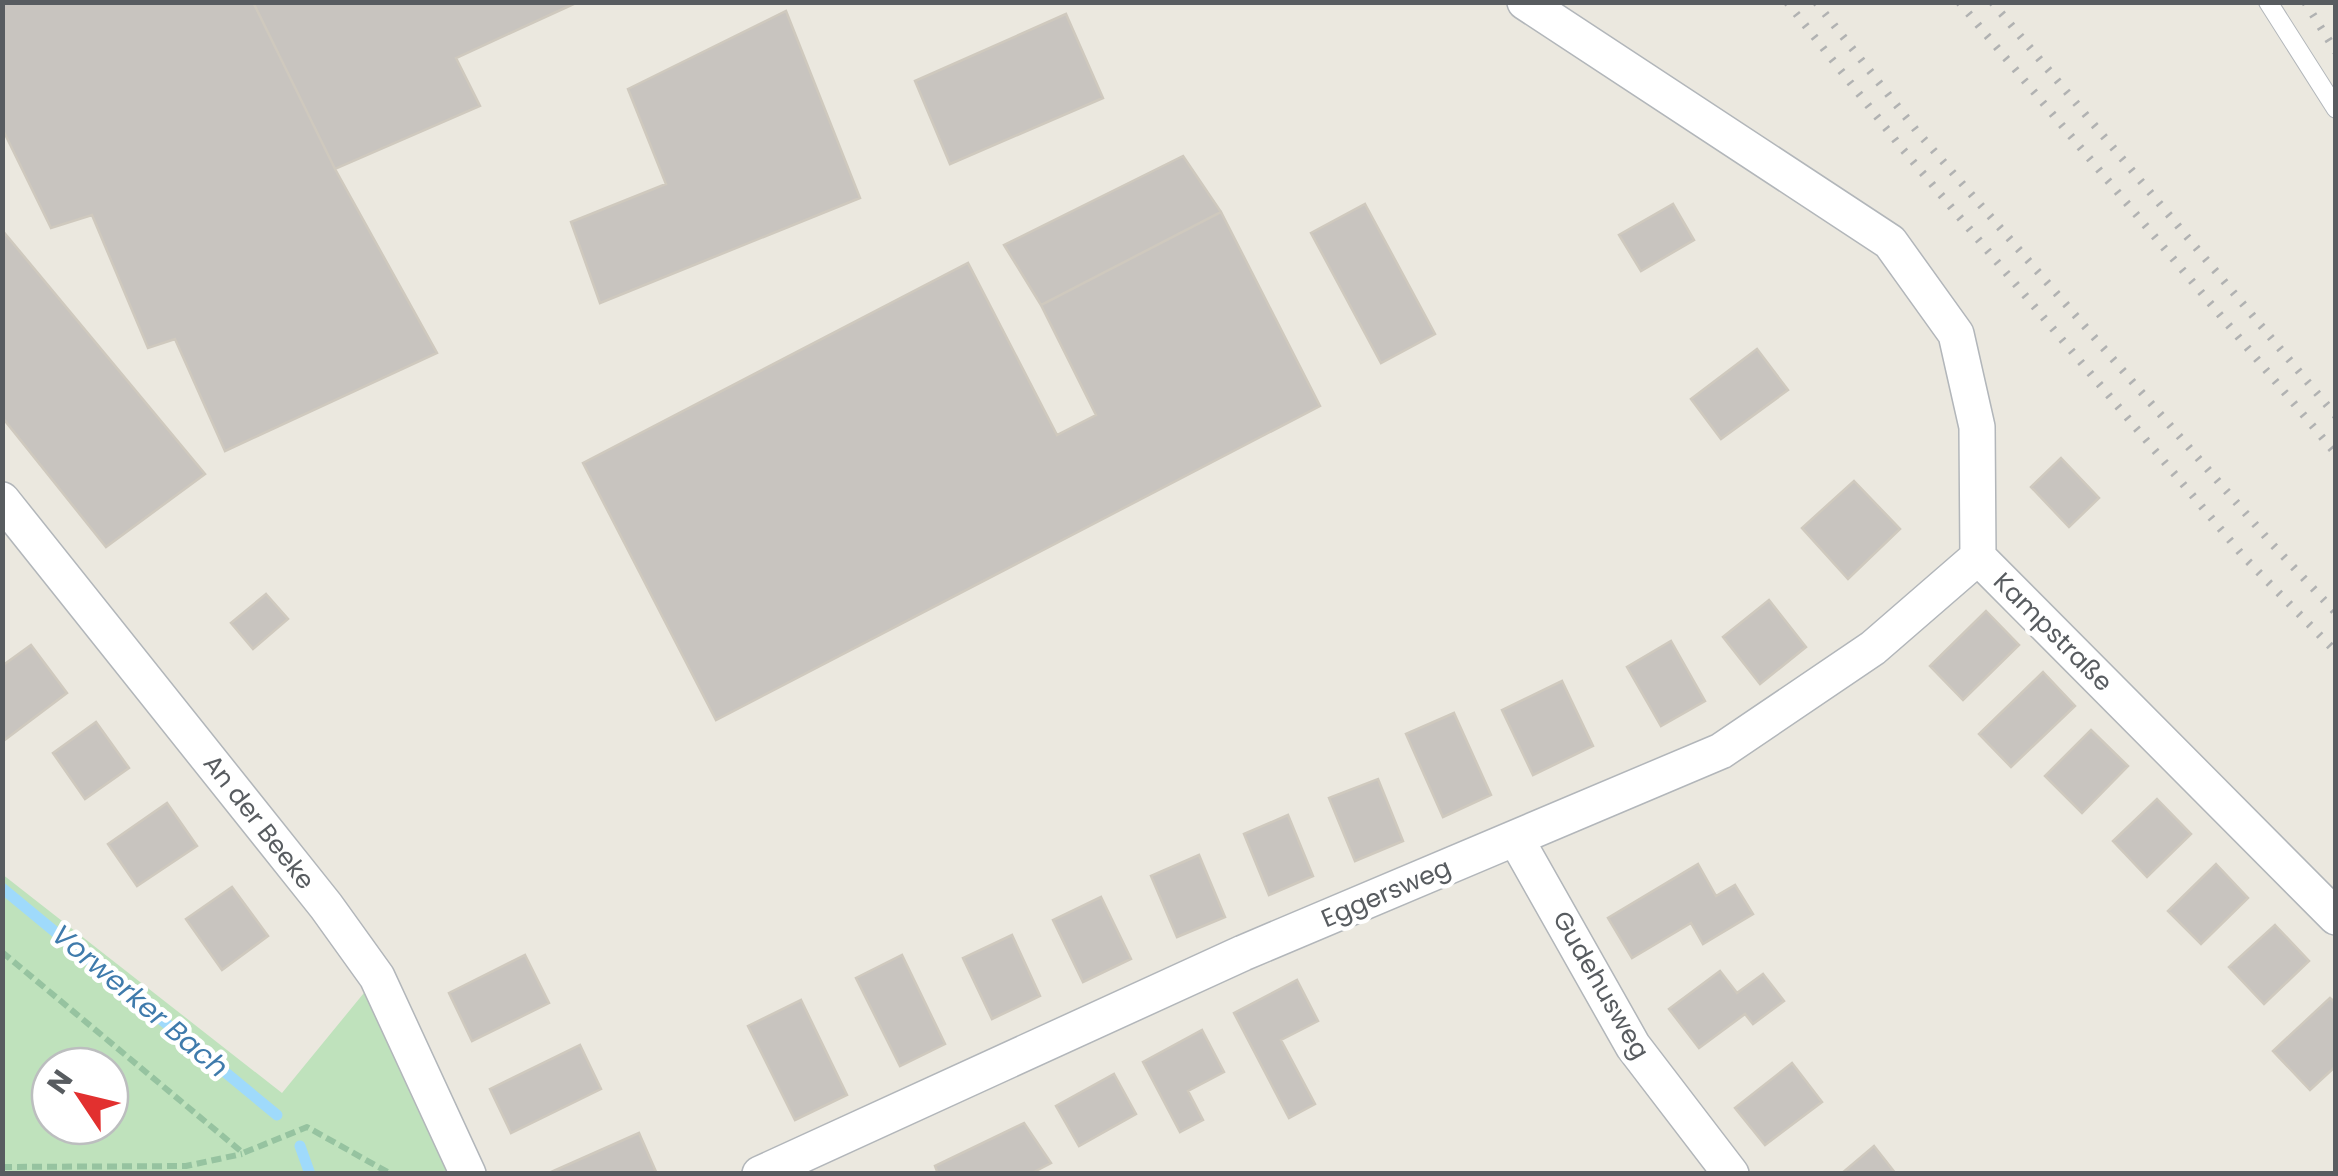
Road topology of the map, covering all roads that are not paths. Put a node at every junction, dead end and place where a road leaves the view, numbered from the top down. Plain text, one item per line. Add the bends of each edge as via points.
1 (1525, 2) edge
2 (2268, 2) edge
3 (2336, 109) edge
4 (2, 500) edge
5 (1978, 557) junction
6 (1516, 839) junction
7 (2336, 918) edge
8 (468, 1174) edge
9 (760, 1174) edge
10 (1731, 1174) edge

1 - 5 street, Kampstraße via 1890,242 1956,334 1977,427
2 - 3 lane
4 - 8 street, An der Beeke via 377,977
5 - 6 street, Eggersweg via 1873,648 1721,751
5 - 7 street, Kampstraße
6 - 9 street, Eggersweg via 1243,953
6 - 10 street, Gudehusweg via 1632,1046

